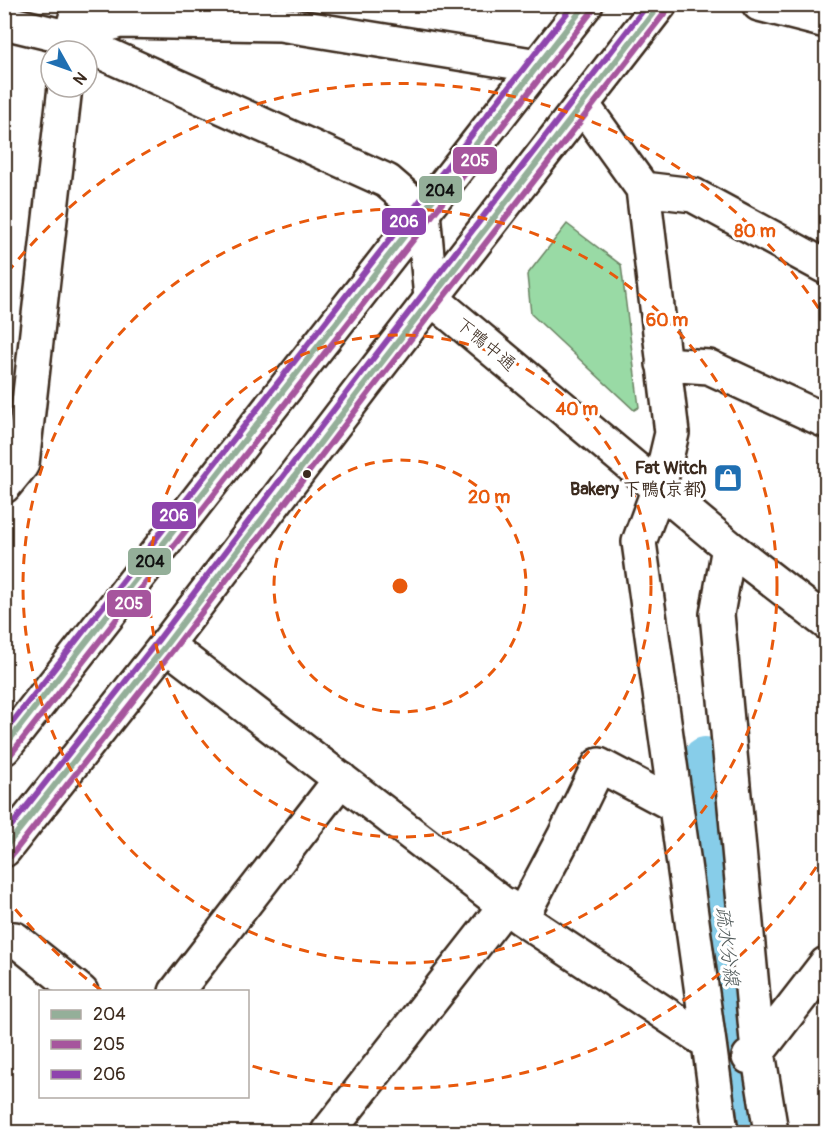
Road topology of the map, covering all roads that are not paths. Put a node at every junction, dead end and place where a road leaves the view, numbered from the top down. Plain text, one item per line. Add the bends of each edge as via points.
1 (80, 4) edge
2 (586, 4) edge
3 (660, 4) edge
4 (759, 4) edge
5 (826, 21) edge
6 (4, 22) edge
7 (53, 39) edge
8 (71, 39) edge
9 (82, 39) edge
10 (99, 57) edge
11 (538, 66) junction
12 (64, 99) edge
13 (582, 104) junction
14 (643, 189) junction
15 (423, 212) junction
16 (826, 267) edge
17 (431, 298) junction
18 (663, 364) junction
19 (826, 421) edge
20 (4, 486) edge
21 (659, 488) junction
22 (729, 547) junction
23 (826, 622) edge
24 (166, 645) junction
25 (4, 748) edge
26 (341, 779) junction
27 (676, 806) junction
28 (4, 850) edge
29 (513, 912) junction
30 (15, 939) dead end
31 (826, 964) edge
32 (79, 990) edge
33 (178, 990) edge
34 (709, 1043) junction
35 (758, 1052) junction
36 (714, 1080) junction
37 (715, 1126) edge
38 (328, 1132) edge
39 (771, 1132) edge

1 - 8 main road
2 - 11 main road
3 - 13 main road
4 - 5 main road
6 - 7 main road
9 - 11 main road via 119,21 280,24
10 - 15 main road via 387,181
11 - 15 main road
12 - 20 main road via 22,464
13 - 14 main road
13 - 17 main road
14 - 16 main road via 693,195
14 - 18 main road
15 - 17 main road
15 - 25 main road
17 - 21 main road, 下鴨中通
17 - 24 main road
18 - 19 main road via 709,367
18 - 21 main road via 672,433
21 - 22 main road, 下鴨中通
21 - 27 main road via 639,542
22 - 23 main road, 下鴨中通
22 - 35 main road via 717,615
24 - 26 main road
24 - 28 main road
26 - 29 main road
26 - 33 main road
27 - 29 main road via 599,765 564,837
27 - 34 main road
29 - 34 main road
29 - 38 main road
30 - 32 main road
31 - 35 main road
34 - 36 main road
35 - 36 main road
35 - 39 main road
36 - 37 main road

